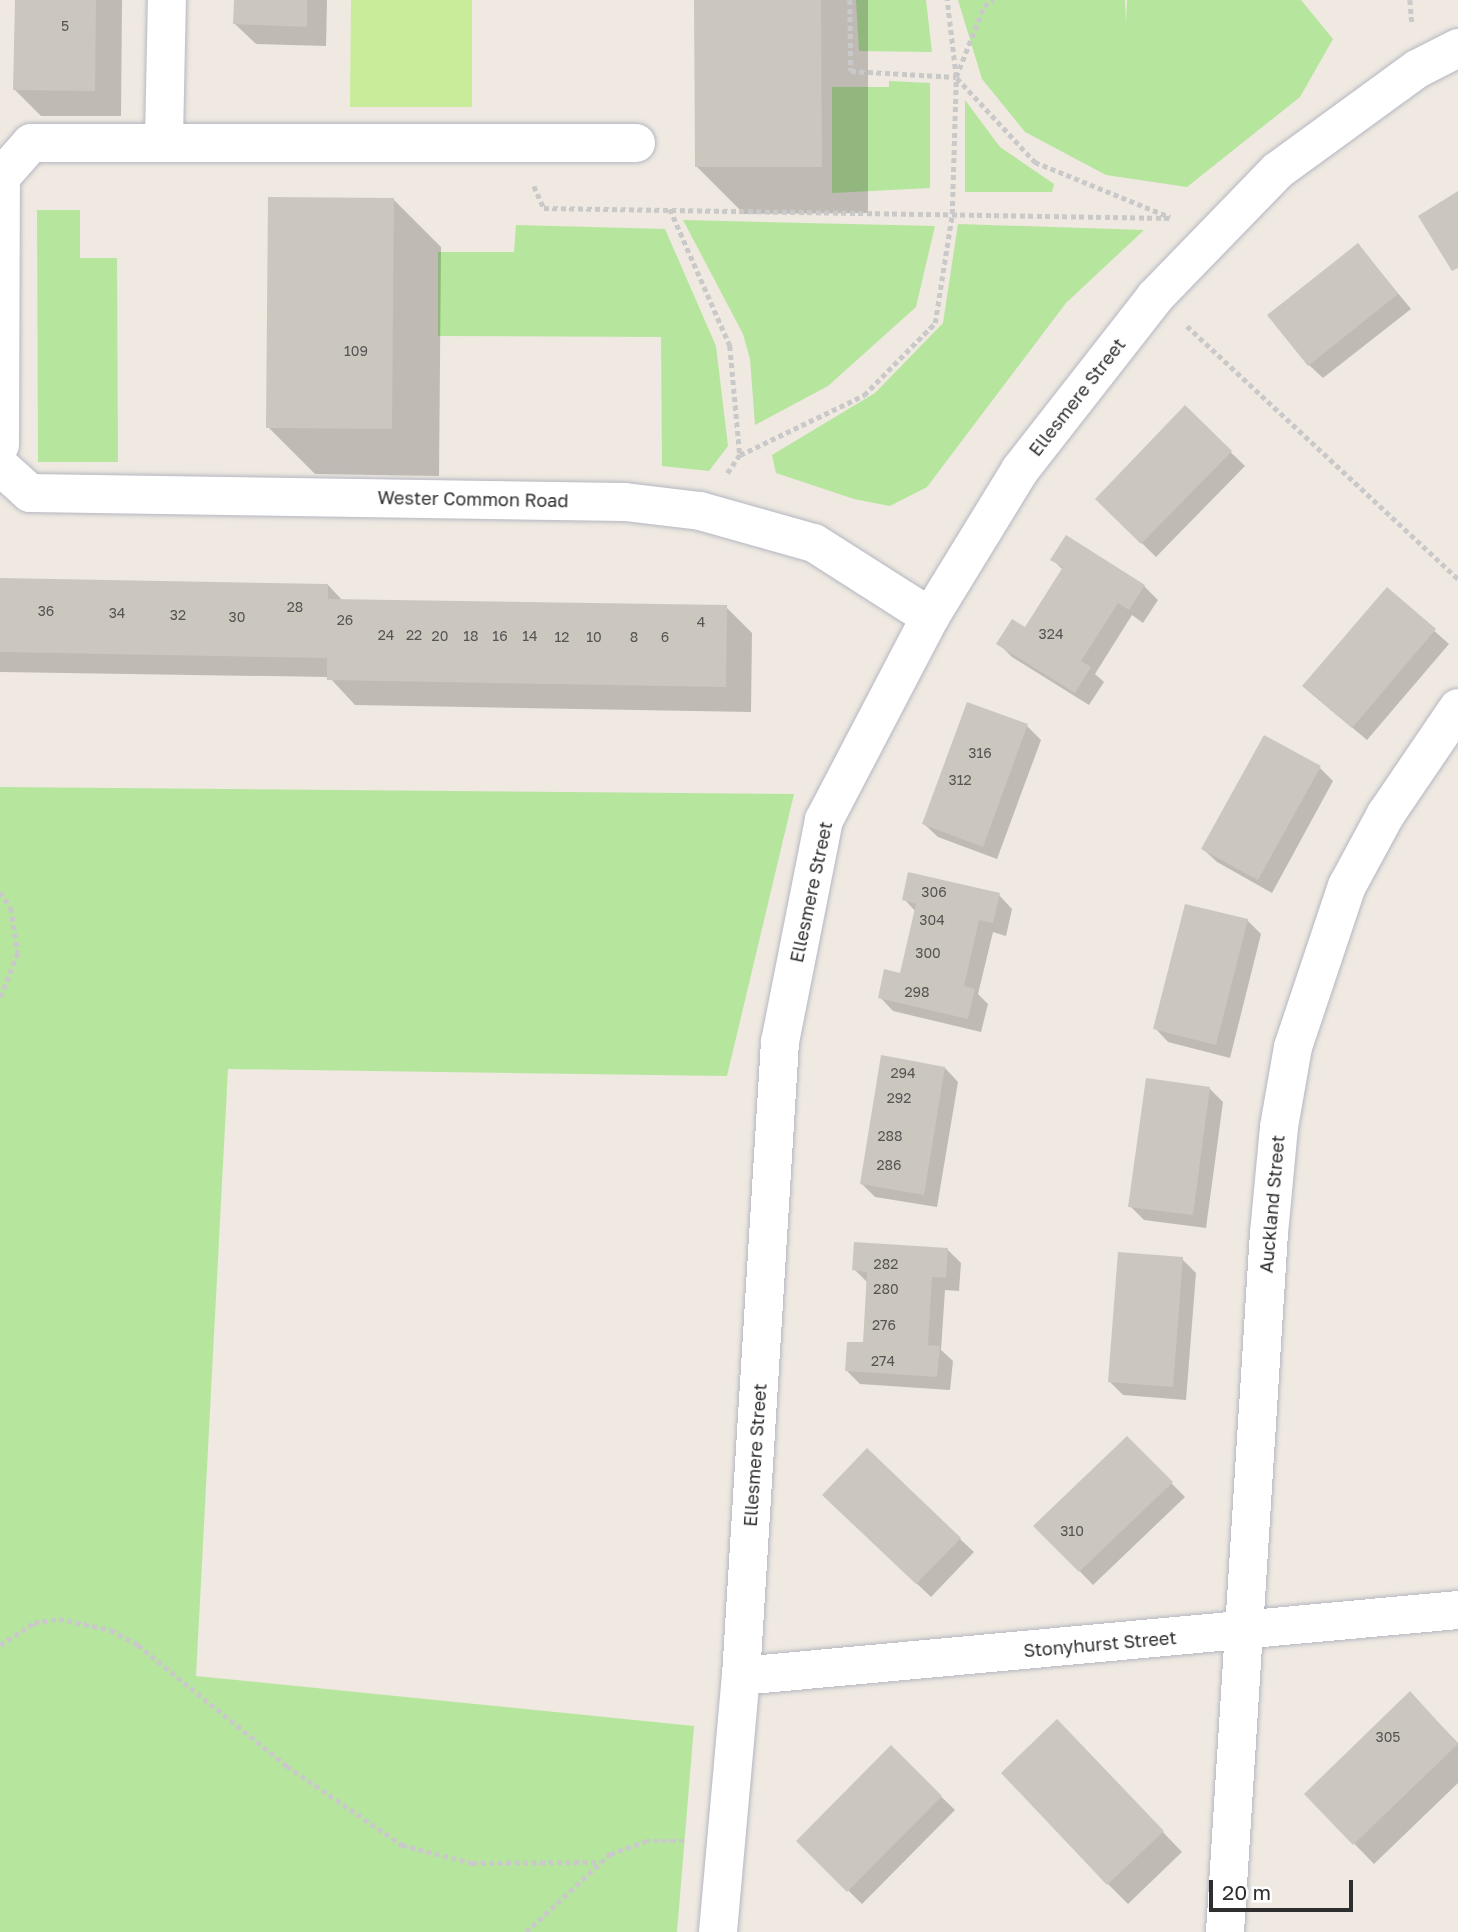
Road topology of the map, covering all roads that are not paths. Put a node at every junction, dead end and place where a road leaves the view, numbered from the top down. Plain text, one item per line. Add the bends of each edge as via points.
1 (167, 0) edge
2 (1458, 48) edge
3 (164, 139) junction
4 (636, 143) dead end
5 (0, 445) edge
6 (0, 466) edge
7 (930, 617) junction
8 (1458, 708) edge
9 (1458, 1609) edge
10 (1244, 1631) junction
11 (741, 1676) junction
12 (718, 1932) edge
13 (1225, 1932) edge

1 - 3 street
2 - 7 street, Ellesmere Street via 1417,69 1276,171 1156,297 1020,470
3 - 4 street
3 - 5 street via 31,143 1,177
6 - 7 street, Wester Common Road via 30,493 625,502 700,511 814,543
7 - 11 street, Ellesmere Street via 824,820 780,1042
8 - 10 street, Auckland Street via 1386,814 1346,886 1293,1047 1279,1127 1269,1233
9 - 10 street, Stonyhurst Street
10 - 11 street, Stonyhurst Street
10 - 13 street, Auckland Street
11 - 12 street, Ellesmere Street

